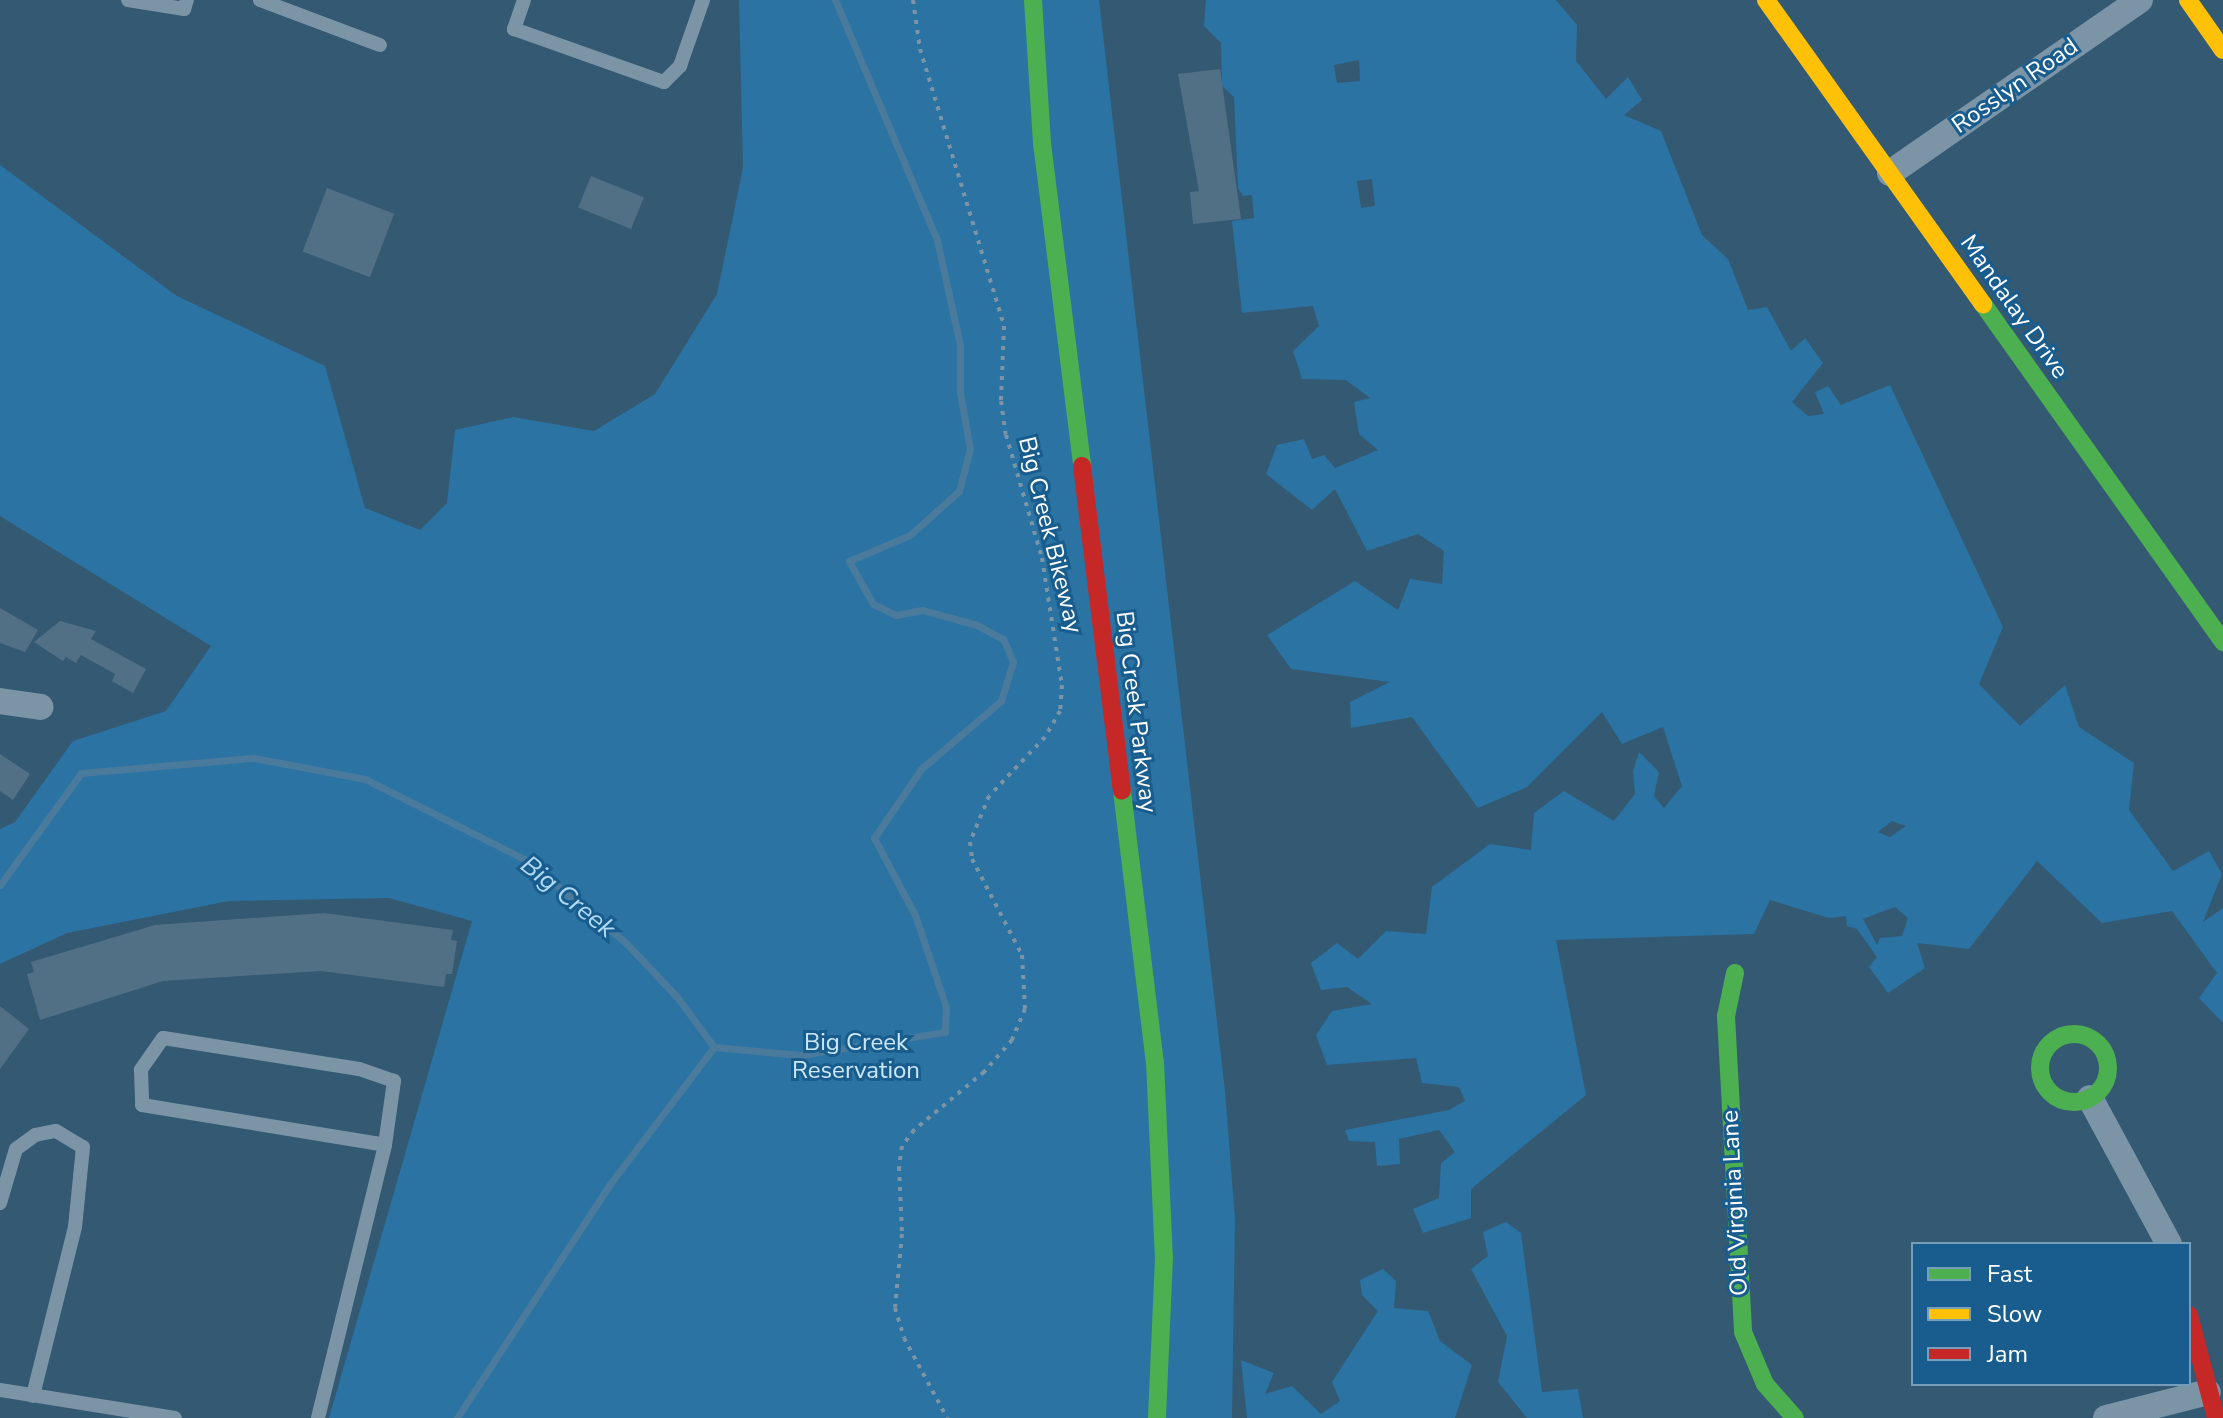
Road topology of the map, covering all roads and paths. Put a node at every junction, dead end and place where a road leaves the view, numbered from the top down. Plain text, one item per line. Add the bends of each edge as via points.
1 (128, 0) edge
2 (187, 0) edge
3 (260, 0) edge
4 (524, 0) edge
5 (703, 0) edge
6 (913, 0) edge
7 (1766, 0) edge
8 (2140, 0) edge
9 (2188, 0) edge
10 (1032, 4) edge
11 (380, 45) dead end
12 (2223, 50) edge
13 (1890, 173) junction
14 (2223, 642) edge
15 (0, 701) edge
16 (41, 707) dead end
17 (1735, 973) dead end
18 (2090, 1098) dead end
19 (385, 1145) junction
20 (0, 1203) edge
21 (2168, 1242) edge
22 (2191, 1323) edge
23 (0, 1390) edge
24 (2208, 1392) junction
25 (33, 1396) junction
26 (1783, 1414) edge
27 (175, 1418) edge
28 (318, 1418) edge
29 (947, 1418) edge
30 (1157, 1418) edge
31 (2106, 1418) edge
32 (2216, 1418) edge

1 - 2 lane via 184,9
3 - 11 lane
4 - 5 lane via 514,29 664,82 680,66
6 - 29 path, Big Creek Bikeway via 920,49 1004,326 1001,401 1006,435 1042,558 1062,685 1060,711 1045,737 989,796 970,842 972,859 1022,955 1025,1009 1012,1040 984,1072 902,1146 895,1308 904,1338
7 - 13 street, Mandalay Drive
8 - 13 street, Rosslyn Road
9 - 12 street
10 - 30 street, Big Creek Parkway via 1042,143 1155,1062 1164,1257
13 - 14 street, Mandalay Drive
15 - 16 street
17 - 26 street, Old Virginia Lane via 1726,1016 1739,1299 1752,1358
18 - 21 street
19 - 19 lane via 394,1081 359,1069 163,1038 141,1070 142,1105
19 - 28 lane
20 - 25 lane via 16,1149 35,1135 56,1131 83,1147 75,1227
22 - 24 street
23 - 25 lane
24 - 31 street
24 - 32 street
25 - 27 lane

